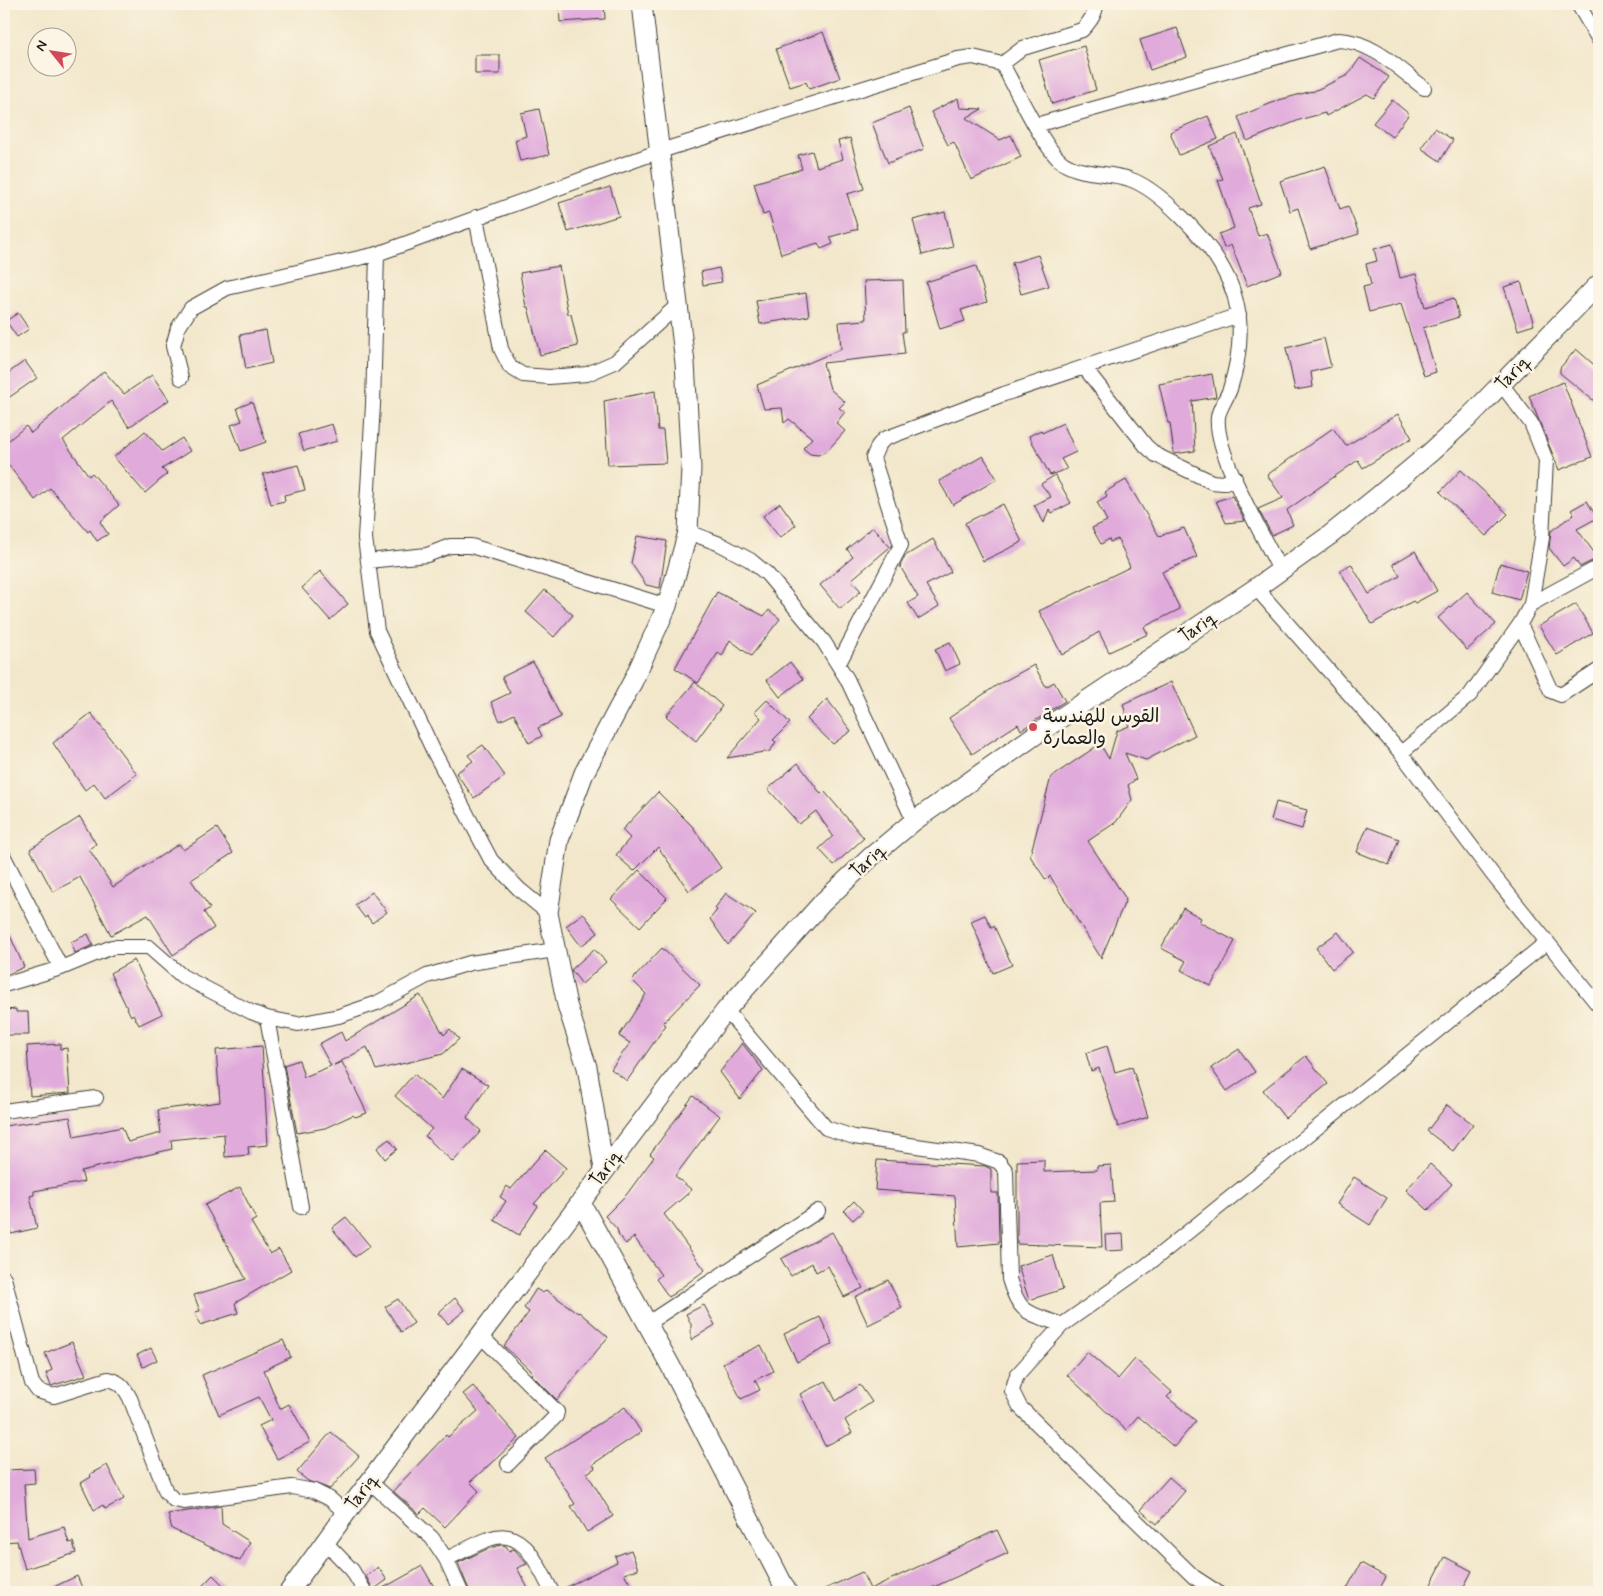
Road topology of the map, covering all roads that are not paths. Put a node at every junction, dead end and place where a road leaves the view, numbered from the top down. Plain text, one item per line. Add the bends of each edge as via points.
1 (642, 4) edge
2 (1096, 4) edge
3 (1578, 4) edge
4 (1599, 40) edge
5 (1002, 64) junction
6 (1424, 88) dead end
7 (1036, 125) junction
8 (660, 151) junction
9 (476, 217) junction
10 (377, 254) junction
11 (1599, 284) edge
12 (678, 305) junction
13 (1239, 315) junction
14 (1084, 368) junction
15 (181, 378) dead end
16 (1502, 385) junction
17 (1235, 478) junction
18 (688, 532) junction
19 (368, 561) junction
20 (1599, 567) edge
21 (1280, 570) junction
22 (1256, 588) junction
23 (1530, 604) junction
24 (667, 606) junction
25 (1520, 624) junction
26 (839, 663) junction
27 (1599, 670) edge
28 (1400, 753) junction
29 (914, 821) junction
30 (4, 857) edge
31 (548, 913) junction
32 (1547, 942) junction
33 (555, 950) junction
34 (61, 968) junction
35 (4, 985) edge
36 (1599, 1006) edge
37 (726, 1010) junction
38 (267, 1018) junction
39 (96, 1098) dead end
40 (4, 1111) edge
41 (604, 1169) junction
42 (581, 1203) junction
43 (301, 1208) dead end
44 (818, 1211) dead end
45 (4, 1278) edge
46 (648, 1323) junction
47 (1062, 1325) junction
48 (481, 1336) junction
49 (508, 1464) dead end
50 (370, 1482) junction
51 (346, 1513) junction
52 (325, 1542) junction
53 (446, 1559) junction
54 (288, 1592) edge
55 (365, 1592) edge
56 (461, 1592) edge
57 (552, 1592) edge
58 (787, 1592) edge
59 (1217, 1592) edge

1 - 8 main road
2 - 5 street via 1096,10 1082,30 1023,48
3 - 4 street
5 - 7 street
5 - 8 street via 973,57 958,59
6 - 7 street via 1363,44 1338,40
7 - 13 street via 1061,162 1070,167 1131,179 1178,214 1206,243 1224,270
8 - 9 street
8 - 12 main road
9 - 10 street
9 - 12 street via 501,349 510,367 523,375 587,374 615,362
10 - 15 street via 227,288 191,308 178,328 172,346
10 - 19 street via 365,538
11 - 16 main road, Tariq
12 - 18 main road via 692,468
13 - 14 street
13 - 17 street via 1239,360 1218,416 1222,445
14 - 17 street via 1146,446 1156,454 1212,482 1223,483
14 - 26 street via 884,439 878,446 873,458 902,545
16 - 21 main road, Tariq via 1431,452 1330,535
16 - 23 street via 1531,423 1546,460 1542,538
17 - 21 street
18 - 24 main road
18 - 26 street via 735,552 767,574
19 - 24 street via 427,555 450,546 471,546
19 - 31 street via 377,631 434,752 491,860
20 - 23 street
21 - 22 main road, Tariq
22 - 28 street
22 - 29 main road, Tariq via 1038,733
23 - 25 street
24 - 31 main road via 633,682 584,774 559,840
25 - 27 street via 1551,691 1557,695
25 - 28 street via 1470,695
26 - 29 street
28 - 32 street via 1492,876
29 - 37 main road, Tariq via 823,902
30 - 34 street
31 - 33 main road
32 - 36 street
32 - 47 street via 1146,1265
33 - 38 street via 470,963 427,976 377,1003 339,1016 298,1024
33 - 41 main road via 587,1066
34 - 35 street
34 - 38 street via 112,947 149,946 182,976
37 - 41 main road, Tariq
37 - 47 street via 826,1128 854,1137 979,1155 999,1162 1006,1170 1009,1279 1013,1294 1020,1308
38 - 43 street
39 - 40 street
41 - 42 main road, Tariq
42 - 46 main road
42 - 48 main road, Tariq
44 - 46 street
45 - 51 street via 32,1383 38,1391 54,1396 108,1379 124,1386 166,1492 174,1500 200,1501 292,1487 314,1491
46 - 58 main road
47 - 59 street via 1017,1375 1012,1392 1020,1407 1194,1577
48 - 49 street via 557,1412
48 - 50 main road, Tariq
50 - 51 main road, Tariq
50 - 53 street via 432,1538
51 - 52 main road, Tariq
52 - 54 main road, Tariq
52 - 55 street via 352,1570
53 - 56 street
53 - 57 street via 487,1539 511,1538 526,1546

